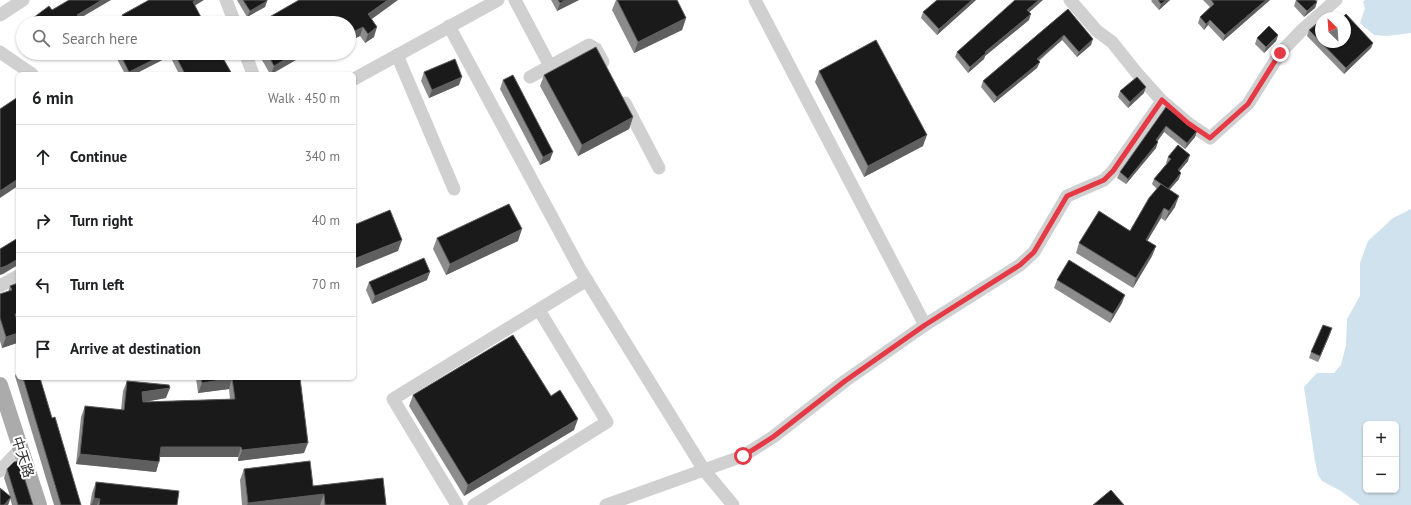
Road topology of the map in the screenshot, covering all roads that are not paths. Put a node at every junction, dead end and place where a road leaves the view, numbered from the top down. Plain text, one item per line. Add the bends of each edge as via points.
1 (23, 0) edge
2 (226, 0) edge
3 (498, 0) edge
4 (515, 0) edge
5 (755, 0) edge
6 (1070, 0) edge
7 (1336, 0) edge
8 (0, 15) edge
9 (232, 16) edge
10 (449, 26) junction
11 (0, 52) edge
12 (397, 55) junction
13 (248, 60) edge
14 (550, 66) junction
15 (607, 70) edge
16 (29, 72) edge
17 (252, 72) edge
18 (530, 77) dead end
19 (356, 78) edge
20 (618, 91) edge
21 (1162, 100) junction
22 (659, 168) dead end
23 (454, 189) dead end
24 (16, 277) edge
25 (587, 280) junction
26 (0, 286) edge
27 (539, 310) junction
28 (925, 325) junction
29 (1, 395) edge
30 (20, 448) junction
31 (704, 470) junction
32 (0, 471) edge
33 (39, 505) edge
34 (458, 505) edge
35 (474, 505) edge
36 (606, 505) edge
37 (733, 505) edge

1 - 8 street
2 - 9 street
3 - 10 street
4 - 14 street
5 - 28 street
6 - 21 street via 1097,30 1112,42
7 - 21 street via 1280,53 1248,104 1210,138
10 - 12 street
10 - 25 street
11 - 16 street
12 - 19 street
12 - 23 street
13 - 17 street
14 - 15 street via 589,46 596,49
14 - 18 street
20 - 22 street
21 - 28 street via 1113,171 1104,180 1067,196 1034,252 1020,265
24 - 26 street
25 - 27 street
25 - 31 street
27 - 34 street via 393,399
27 - 35 street via 607,422
28 - 31 street via 845,381 773,437 743,456
29 - 30 main road, 中天路
30 - 32 street
30 - 33 main road, 中天路
31 - 36 street
31 - 37 street

